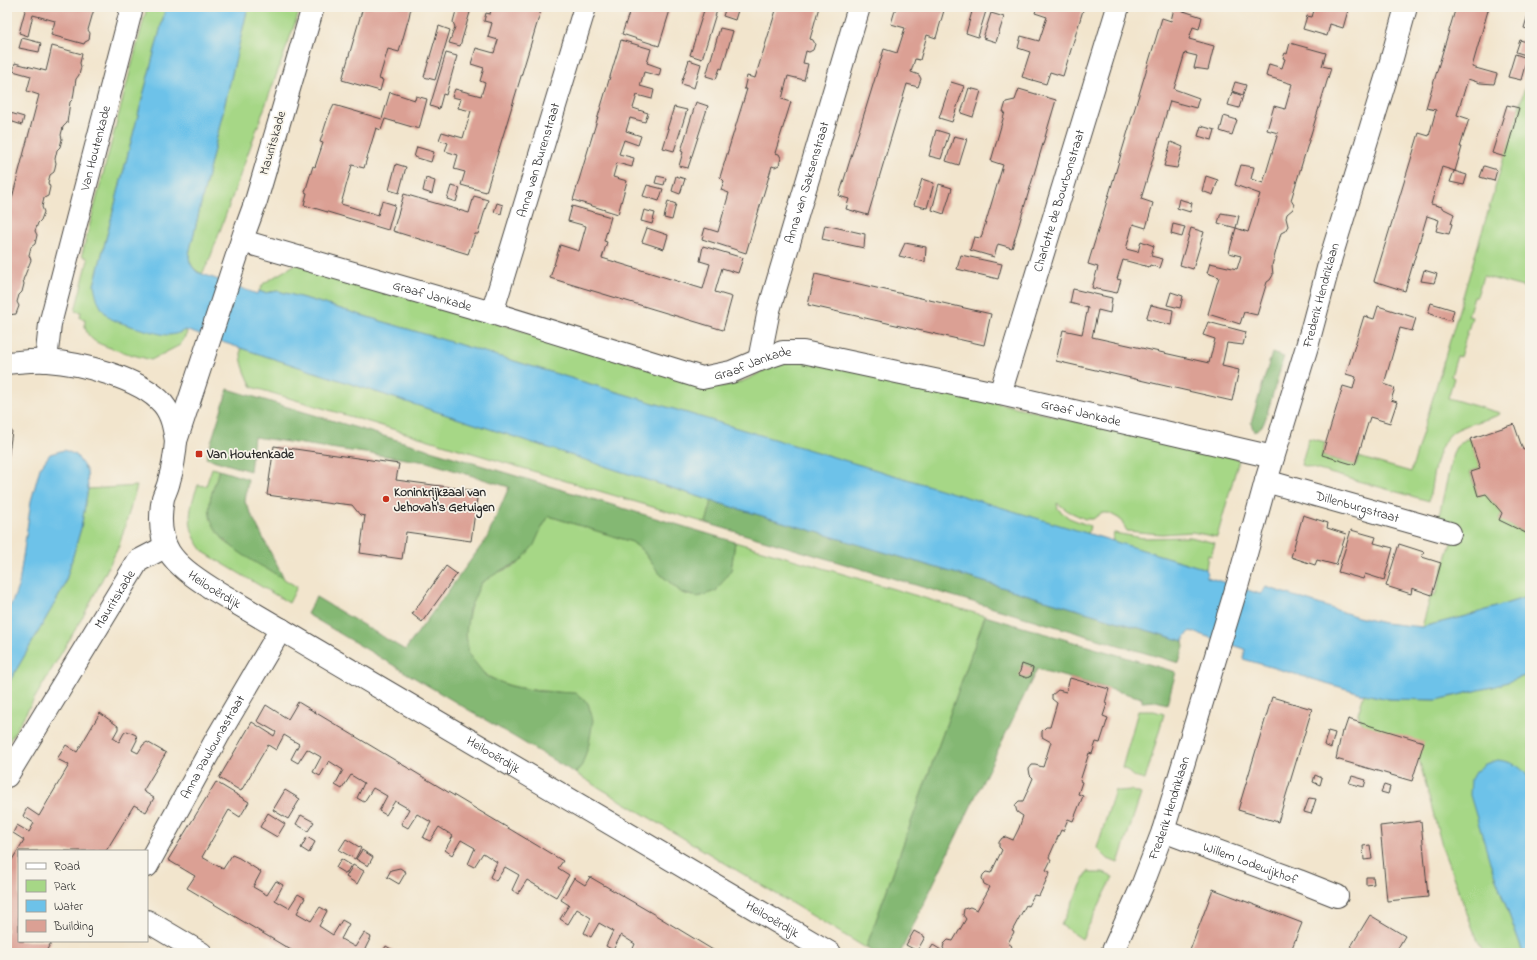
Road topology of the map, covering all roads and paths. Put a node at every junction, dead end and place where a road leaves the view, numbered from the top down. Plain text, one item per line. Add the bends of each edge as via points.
1 (132, 7) edge
2 (313, 7) edge
3 (585, 7) edge
4 (859, 7) edge
5 (1118, 7) edge
6 (1406, 7) edge
7 (242, 241) junction
8 (492, 313) junction
9 (46, 360) junction
10 (759, 360) junction
11 (7, 363) edge
12 (1000, 394) junction
13 (176, 441) junction
14 (1273, 457) junction
15 (1266, 481) junction
16 (1450, 533) dead end
17 (165, 547) junction
18 (281, 629) junction
19 (7, 776) edge
20 (1163, 831) junction
21 (148, 864) edge
22 (1337, 896) dead end
23 (148, 922) edge
24 (201, 953) edge
25 (830, 953) edge
26 (1112, 953) edge

1 - 9 street, Van Houtenkade via 50,324
2 - 7 street, Mauritskade
3 - 8 street, Anna van Burenstraat
4 - 10 street, Anna van Saksenstraat via 769,310
5 - 12 street, Charlotte de Bourbonstraat
6 - 14 street, Frederik Hendriklaan
7 - 8 street, Graaf Jankade
7 - 13 street, Mauritskade
8 - 10 street, Graaf Jankade via 702,378 731,372
9 - 11 street
9 - 13 street via 95,369 139,386 163,404 172,418
10 - 12 street, Graaf Jankade via 783,352 803,352
12 - 14 street, Graaf Jankade
13 - 17 street via 162,512
14 - 15 street, Frederik Hendriklaan
15 - 16 street, Dillenburgstraat
15 - 20 street, Frederik Hendriklaan via 1216,658
17 - 18 street, Heilooërdijk via 186,572
17 - 19 street, Mauritskade via 138,561
18 - 21 street, Anna Paulownastraat via 218,736
18 - 25 street, Heilooërdijk
20 - 22 street, Willem Lodewijkhof
20 - 26 street, Frederik Hendriklaan
23 - 24 street

